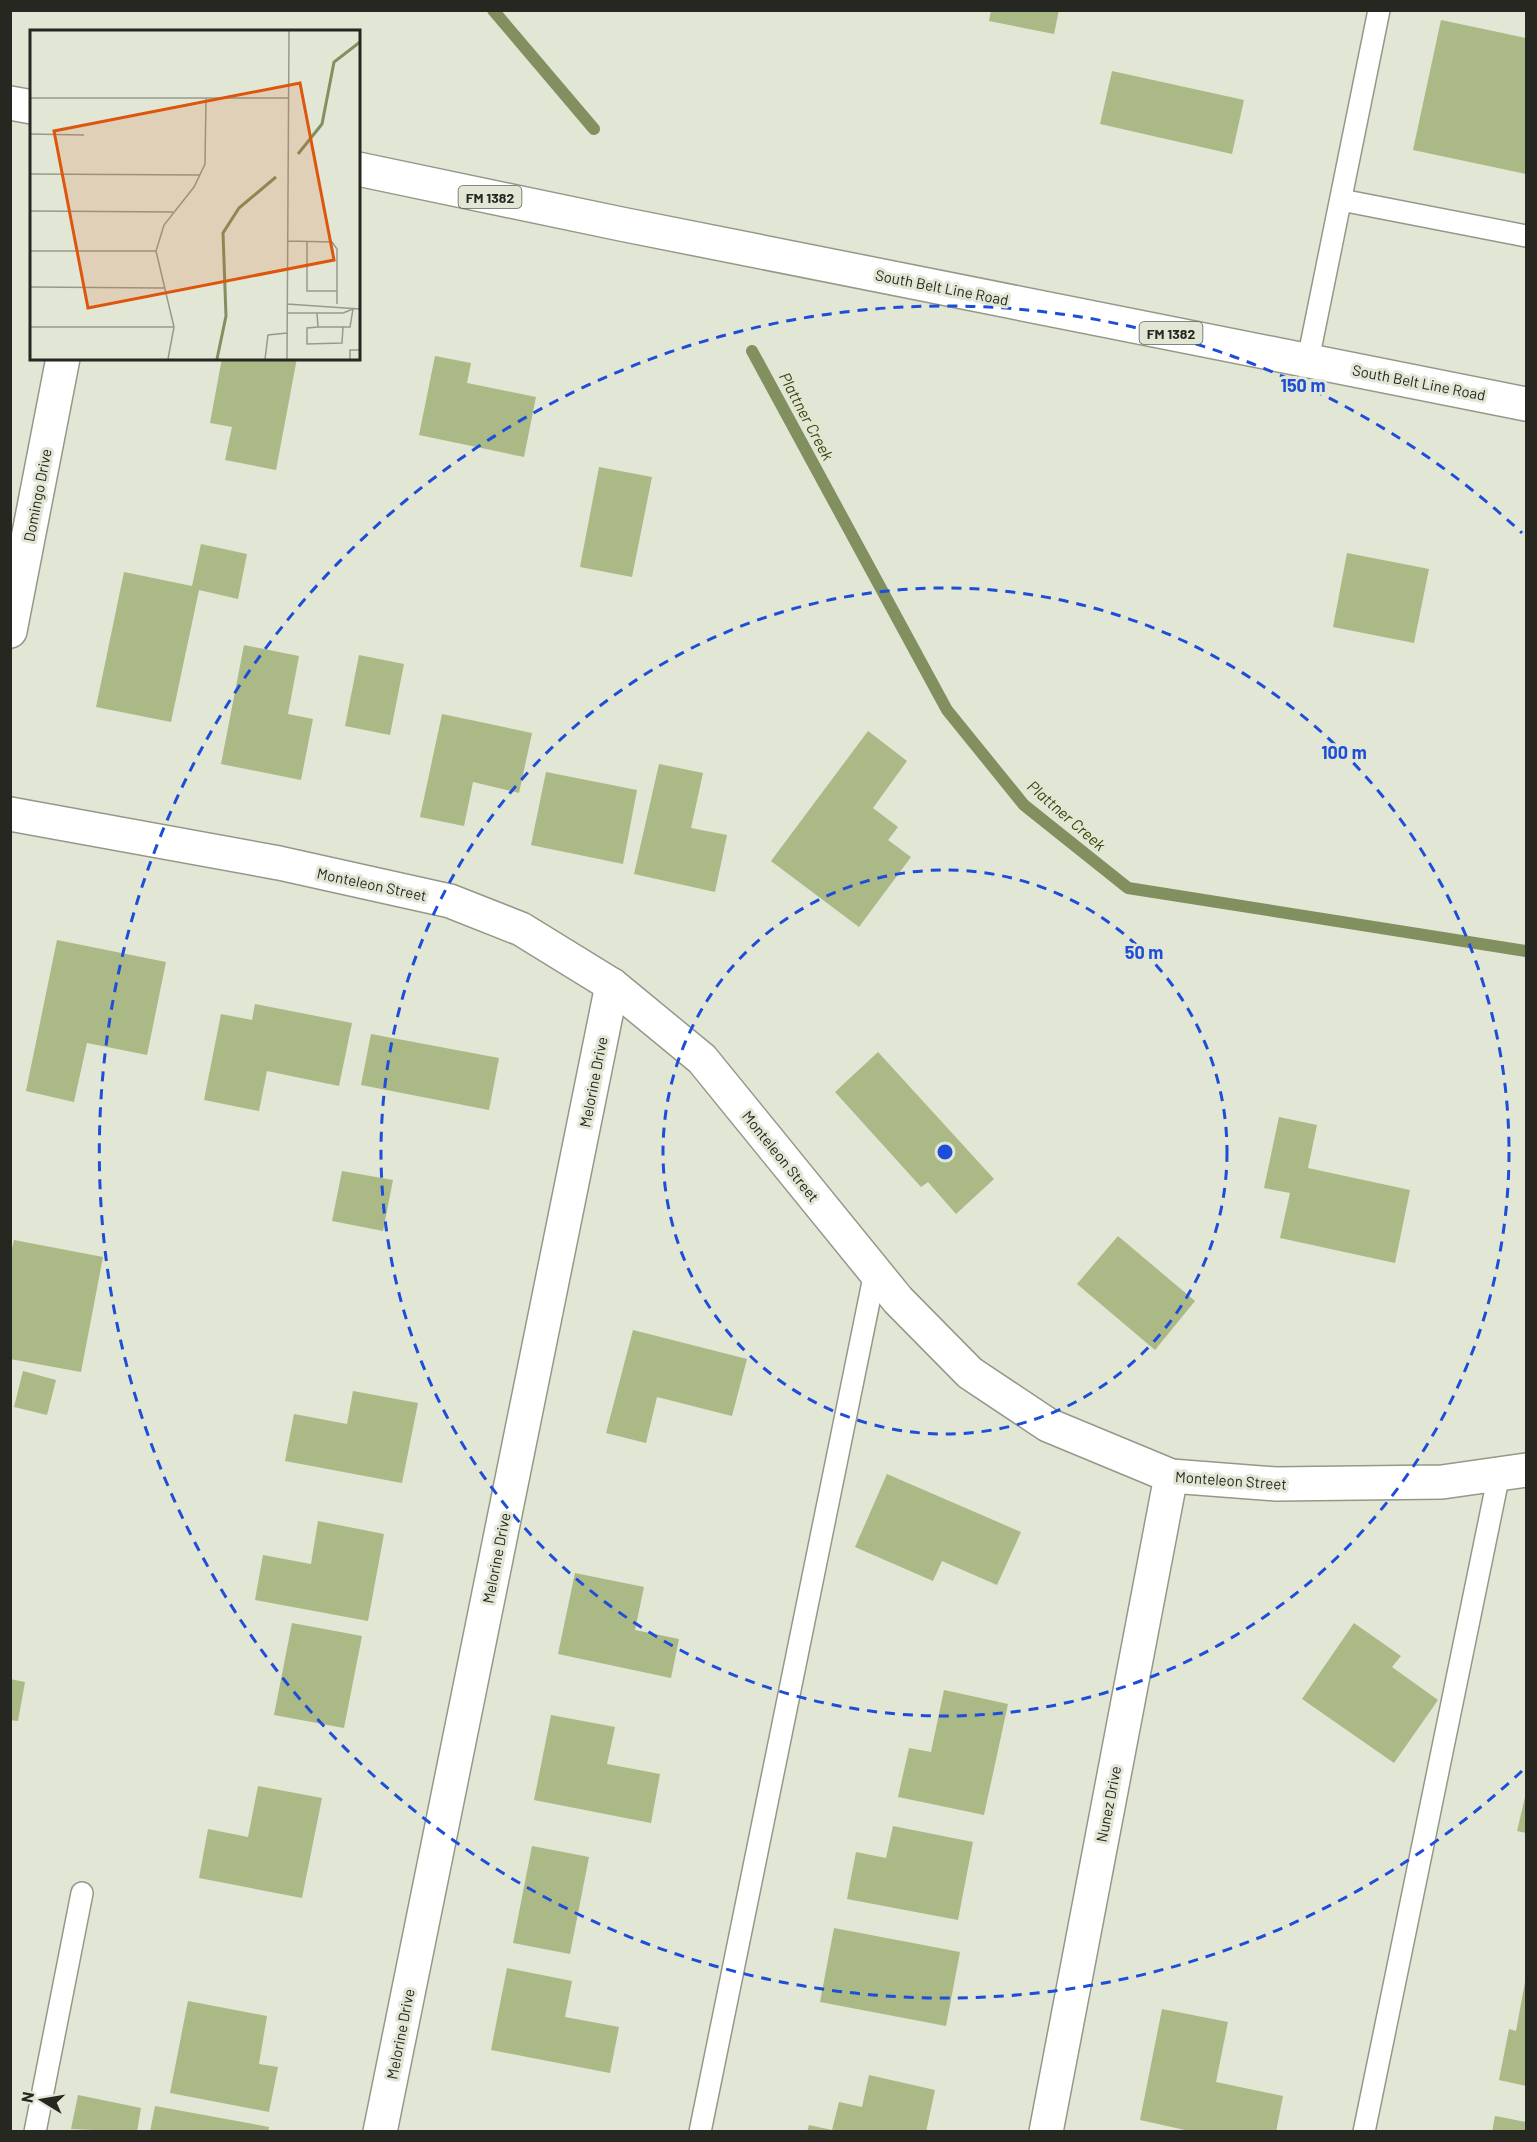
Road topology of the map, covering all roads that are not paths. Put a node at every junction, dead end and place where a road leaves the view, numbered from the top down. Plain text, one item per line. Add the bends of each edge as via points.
1 (1379, 10) edge
2 (10, 103) edge
3 (30, 107) edge
4 (360, 169) edge
5 (1341, 200) junction
6 (1527, 236) edge
7 (63, 360) edge
8 (1308, 360) junction
9 (1527, 404) edge
10 (10, 631) edge
11 (10, 814) edge
12 (612, 985) junction
13 (875, 1272) junction
14 (1513, 1472) edge
15 (1171, 1476) junction
16 (82, 1893) dead end
17 (35, 2132) edge
18 (380, 2132) edge
19 (700, 2132) edge
20 (1046, 2132) edge
21 (1364, 2132) edge

1 - 5 lane
2 - 3 street
4 - 8 street, South Belt Line Road / FM 1382
5 - 6 lane
5 - 8 lane
7 - 10 street, Domingo Drive
8 - 9 street, South Belt Line Road / FM 1382
11 - 12 street, Monteleon Street via 279,863 450,901 521,929
12 - 13 street, Monteleon Street via 702,1059
12 - 18 street, Melorine Drive
13 - 15 street, Monteleon Street via 970,1373 1048,1425
13 - 19 lane
14 - 15 street, Monteleon Street via 1442,1482 1276,1484
14 - 21 lane
15 - 20 street, Nunez Drive
16 - 17 lane

